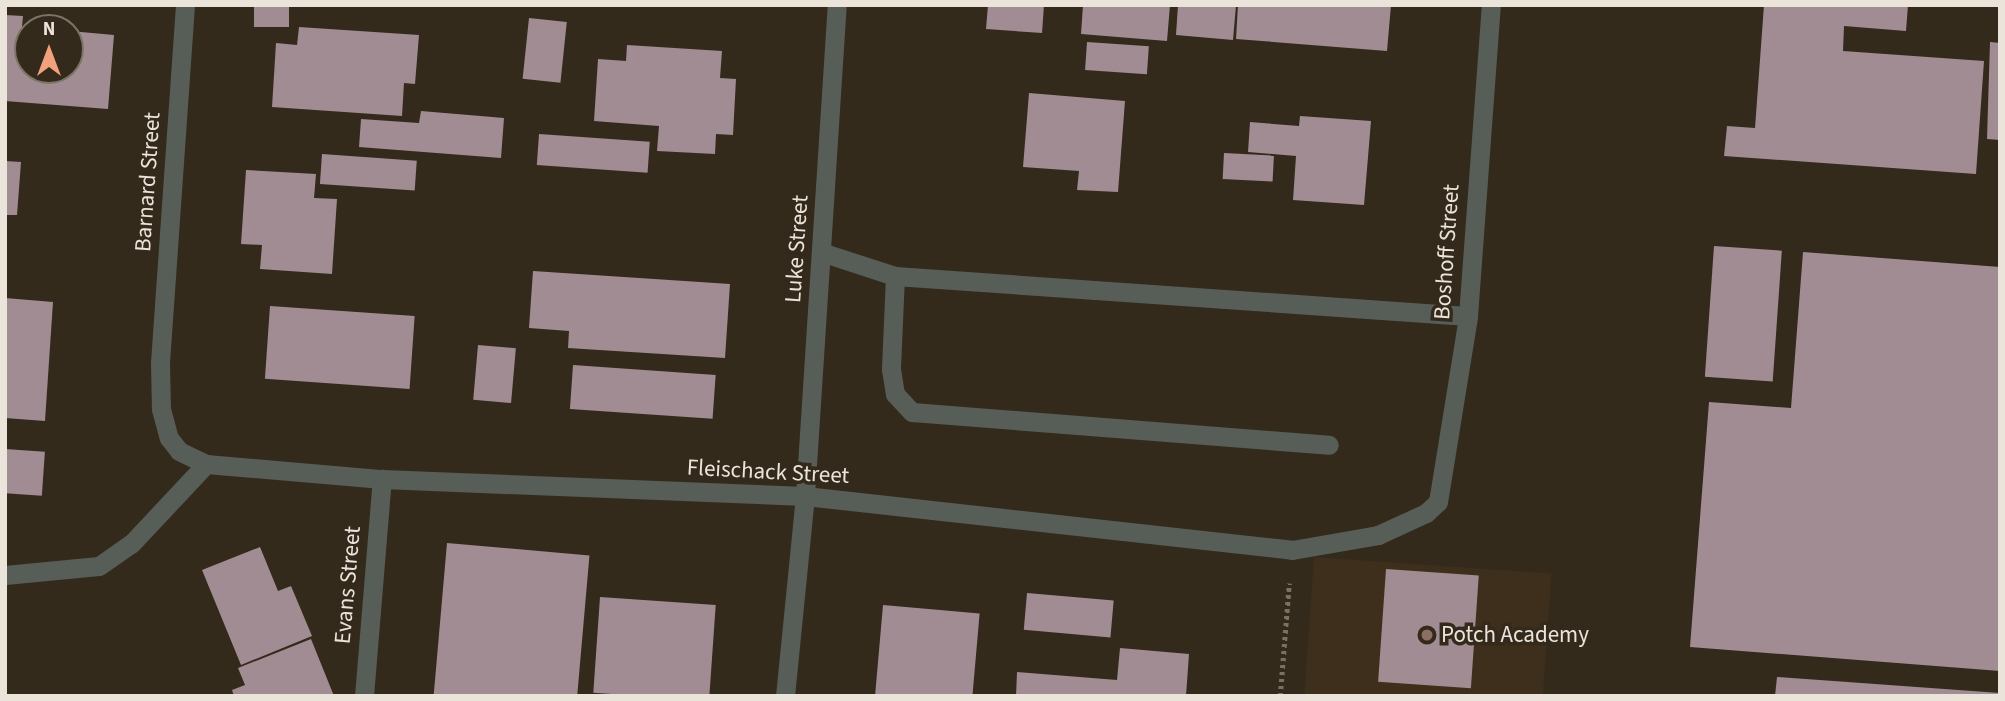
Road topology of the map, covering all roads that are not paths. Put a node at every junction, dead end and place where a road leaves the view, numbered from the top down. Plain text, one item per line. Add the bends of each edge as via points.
1 (185, 5) edge
2 (837, 5) edge
3 (1491, 5) edge
4 (821, 252) junction
5 (895, 276) junction
6 (1468, 316) junction
7 (160, 363) joint
8 (1329, 445) dead end
9 (206, 464) junction
10 (382, 479) junction
11 (805, 496) junction
12 (1438, 502) joint
13 (5, 575) edge
14 (364, 696) edge
15 (785, 696) edge

1 - 7 street, Barnard Street
2 - 4 street, Luke Street
3 - 6 street, Boshoff Street
4 - 5 street
4 - 11 street, Luke Street
5 - 6 street
5 - 8 street via 891,369 895,394 912,412
6 - 12 street, Boshoff Street
7 - 9 street, Fleischack Street via 161,408 169,438 179,451
9 - 10 street, Fleischack Street
9 - 13 street via 131,544 99,566
10 - 11 street, Fleischack Street
10 - 14 street, Evans Street
11 - 12 street, Fleischack Street via 1292,550 1378,535 1426,513
11 - 15 street, Luke Street

